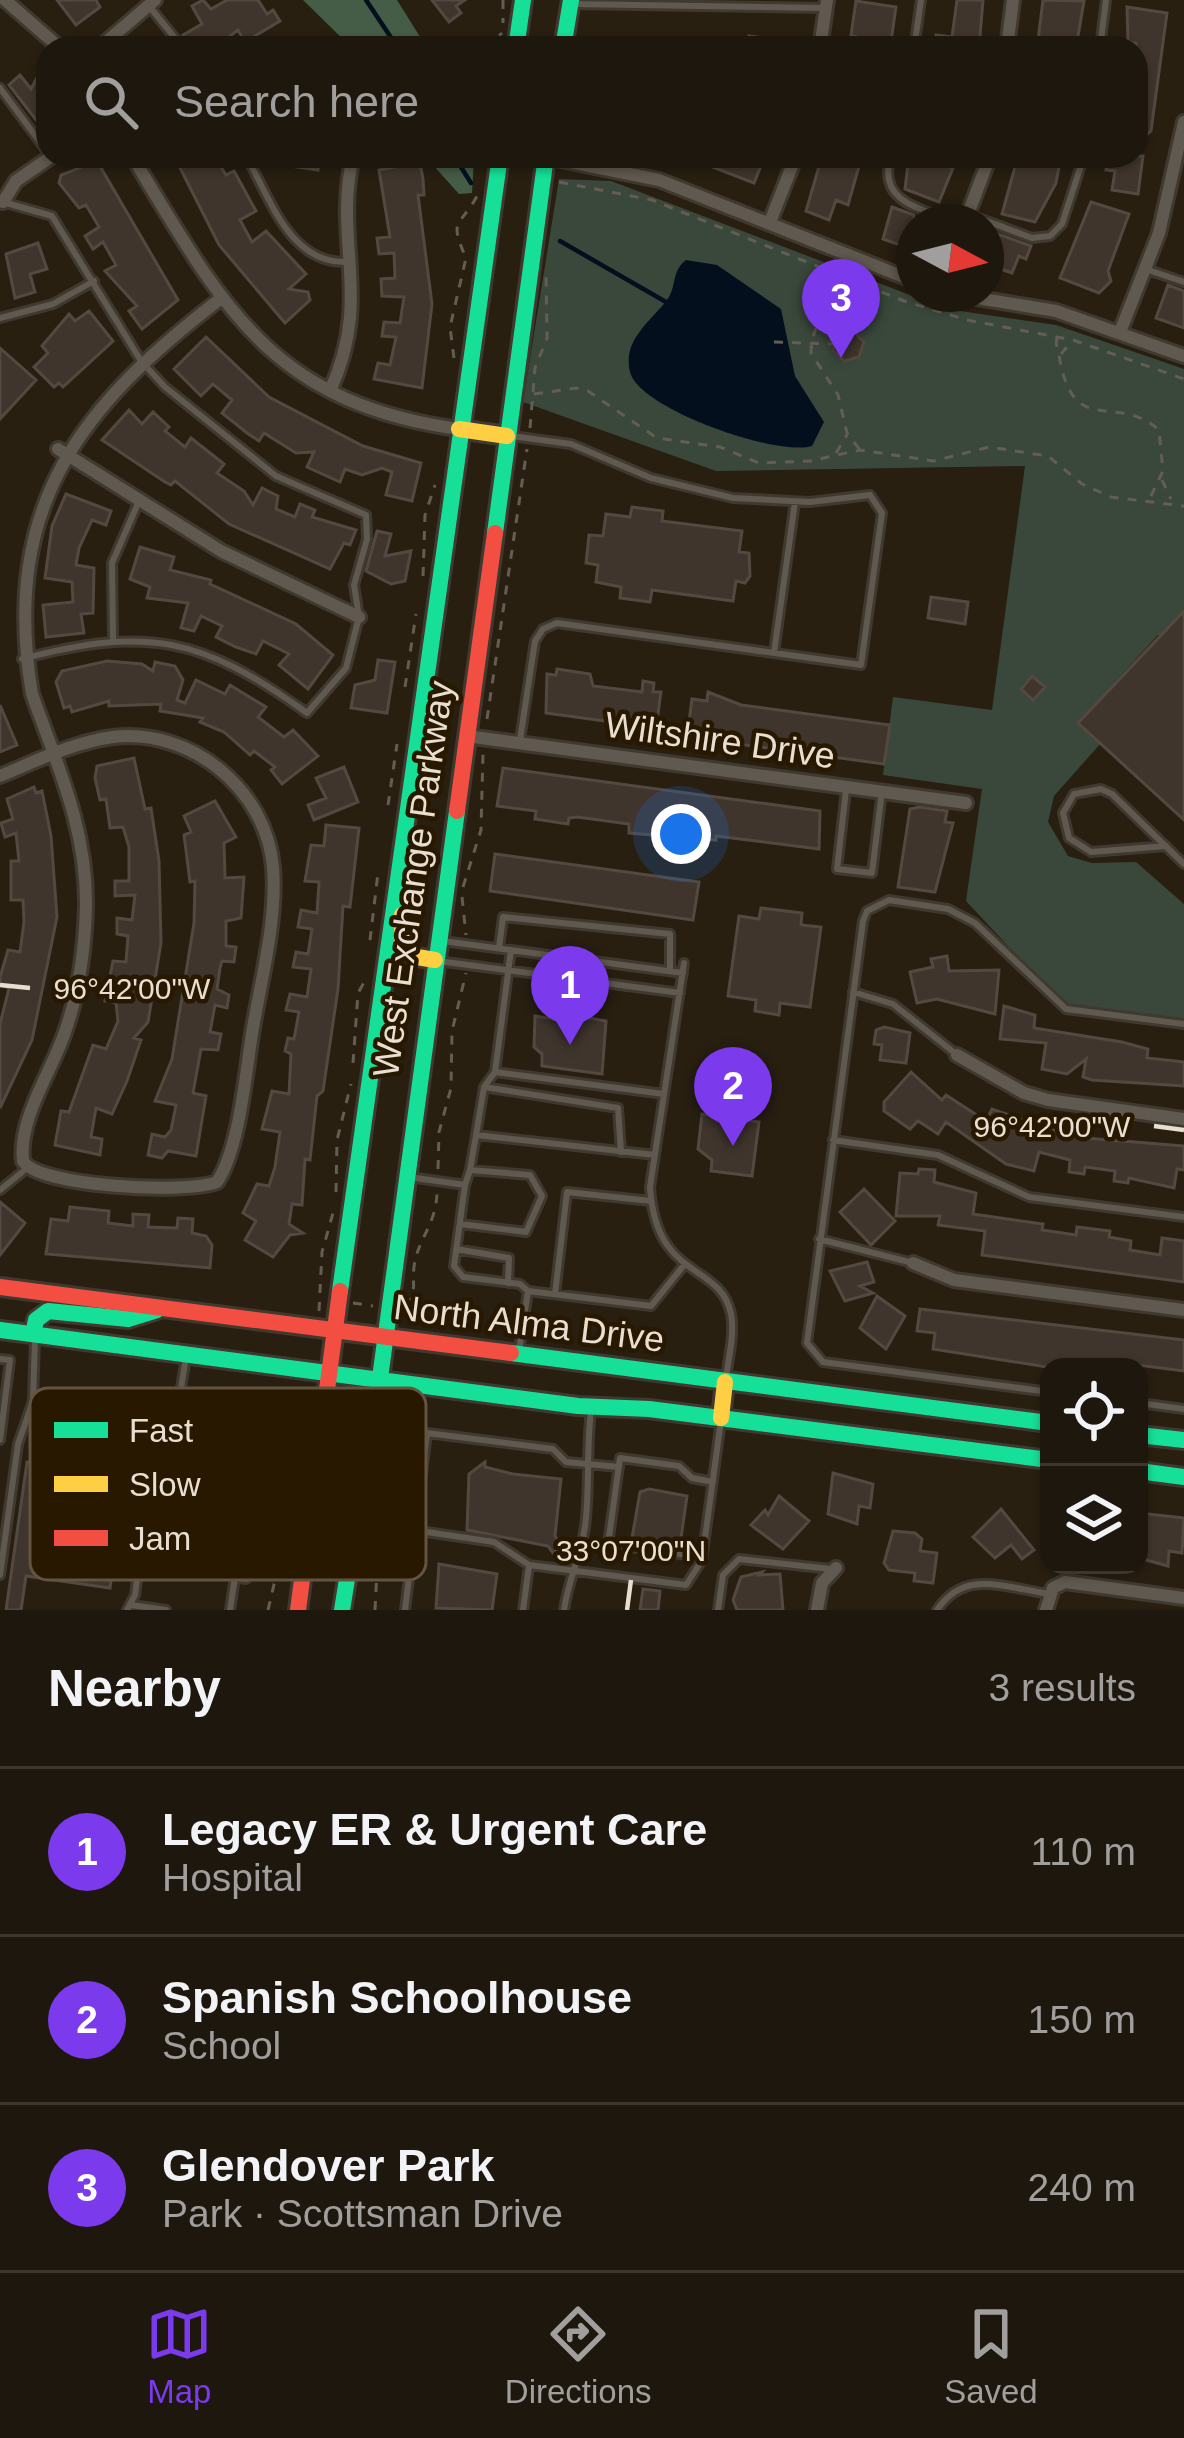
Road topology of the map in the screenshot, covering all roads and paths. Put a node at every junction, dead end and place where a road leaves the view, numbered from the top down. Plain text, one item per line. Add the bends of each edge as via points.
1 (5, 0) edge
2 (502, 0) edge
3 (524, 0) edge
4 (921, 0) edge
5 (1013, 0) edge
6 (1106, 0) edge
7 (570, 2) edge
8 (152, 3) edge
9 (617, 3) edge
10 (654, 3) edge
11 (779, 3) edge
12 (826, 4) edge
13 (46, 36) edge
14 (113, 36) edge
15 (175, 36) edge
16 (498, 36) edge
17 (518, 36) edge
18 (565, 36) edge
19 (822, 36) edge
20 (916, 36) edge
21 (1008, 36) edge
22 (1102, 36) edge
23 (0, 88) edge
24 (1184, 122) edge
25 (36, 136) edge
26 (36, 166) edge
27 (139, 168) edge
28 (253, 168) edge
29 (351, 168) edge
30 (498, 168) edge
31 (544, 168) edge
32 (606, 168) edge
33 (791, 168) edge
34 (889, 168) edge
35 (985, 168) edge
36 (1080, 168) edge
37 (483, 184) dead end
38 (556, 195) dead end
39 (3, 202) edge
40 (918, 204) edge
41 (970, 204) edge
42 (770, 222) junction
43 (1004, 230) edge
44 (351, 262) junction
45 (545, 262) dead end
46 (1145, 269) junction
47 (896, 274) edge
48 (842, 278) junction
49 (94, 281) junction
50 (1184, 283) edge
51 (220, 299) junction
52 (1004, 302) edge
53 (0, 318) edge
54 (1120, 332) junction
55 (1059, 336) junction
56 (1073, 340) junction
57 (774, 342) dead end
58 (811, 344) junction
59 (834, 344) dead end
60 (1059, 354) junction
61 (1184, 356) edge
62 (141, 361) junction
63 (453, 368) dead end
64 (1184, 379) edge
65 (330, 391) junction
66 (534, 394) junction
67 (530, 428) dead end
68 (459, 429) junction
69 (847, 434) junction
70 (507, 436) junction
71 (527, 448) dead end
72 (58, 449) junction
73 (860, 450) junction
74 (834, 456) junction
75 (437, 477) dead end
76 (1161, 478) junction
77 (139, 501) junction
78 (795, 502) junction
79 (1148, 502) junction
80 (1172, 502) junction
81 (1184, 506) edge
82 (421, 589) dead end
83 (420, 603) dead end
84 (359, 617) junction
85 (113, 639) junction
86 (774, 653) junction
87 (22, 659) junction
88 (405, 695) dead end
89 (487, 719) dead end
90 (466, 736) junction
91 (398, 741) dead end
92 (520, 743) junction
93 (56, 753) junction
94 (483, 754) dead end
95 (0, 776) edge
96 (846, 787) junction
97 (881, 791) junction
98 (406, 794) junction
99 (966, 802) dead end
100 (388, 816) dead end
101 (1166, 846) junction
102 (384, 863) dead end
103 (1184, 864) edge
104 (467, 939) dead end
105 (438, 940) junction
106 (499, 949) junction
107 (511, 950) junction
108 (370, 952) dead end
109 (435, 960) junction
110 (594, 961) junction
111 (371, 963) dead end
112 (684, 963) dead end
113 (508, 970) junction
114 (466, 971) dead end
115 (670, 971) junction
116 (683, 973) junction
117 (591, 981) junction
118 (853, 992) junction
119 (680, 993) junction
120 (1184, 1024) edge
121 (957, 1055) joint
122 (495, 1072) junction
123 (484, 1087) junction
124 (664, 1094) junction
125 (1184, 1119) edge
126 (476, 1135) junction
127 (832, 1139) junction
128 (621, 1151) junction
129 (655, 1155) junction
130 (26, 1168) junction
131 (470, 1170) junction
132 (405, 1176) junction
133 (437, 1180) junction
134 (464, 1185) junction
135 (0, 1190) edge
136 (651, 1201) junction
137 (1184, 1217) edge
138 (460, 1224) junction
139 (819, 1239) junction
140 (456, 1249) junction
141 (913, 1263) joint
142 (684, 1265) junction
143 (508, 1283) junction
144 (0, 1287) edge
145 (528, 1291) junction
146 (555, 1294) junction
147 (341, 1301) junction
148 (164, 1308) junction
149 (1184, 1310) edge
150 (319, 1311) dead end
151 (394, 1311) junction
152 (0, 1330) edge
153 (337, 1331) junction
154 (33, 1334) junction
155 (383, 1337) junction
156 (186, 1353) junction
157 (519, 1355) junction
158 (0, 1359) edge
159 (331, 1372) junction
160 (380, 1378) junction
161 (725, 1382) junction
162 (35, 1388) edge
163 (181, 1388) edge
164 (329, 1388) edge
165 (378, 1388) edge
166 (1040, 1391) edge
167 (1148, 1404) edge
168 (592, 1407) junction
169 (1184, 1409) edge
170 (30, 1410) edge
171 (722, 1418) junction
172 (1040, 1422) edge
173 (1148, 1436) edge
174 (0, 1441) edge
175 (426, 1441) edge
176 (1184, 1441) edge
177 (1040, 1459) edge
178 (584, 1463) junction
179 (619, 1468) junction
180 (1148, 1472) edge
181 (1184, 1477) edge
182 (713, 1482) junction
183 (426, 1533) edge
184 (703, 1557) junction
185 (530, 1564) junction
186 (835, 1569) joint
187 (578, 1571) junction
188 (0, 1575) edge
189 (235, 1580) edge
190 (275, 1580) edge
191 (302, 1580) edge
192 (348, 1580) edge
193 (377, 1580) edge
194 (409, 1580) edge
195 (1150, 1593) junction
196 (1050, 1594) junction
197 (1184, 1598) edge
198 (129, 1608) edge
199 (166, 1610) edge
200 (230, 1610) edge
201 (268, 1610) edge
202 (298, 1610) edge
203 (343, 1610) edge
204 (375, 1610) edge
205 (405, 1610) edge
206 (523, 1610) edge
207 (563, 1610) edge
208 (718, 1610) edge
209 (817, 1610) edge
210 (937, 1610) edge
211 (1046, 1610) edge
212 (1147, 1610) edge

1 - 13 street
2 - 16 path
3 - 17 main road
4 - 20 lane
5 - 21 street
6 - 22 lane
7 - 9 lane
7 - 18 main road
8 - 14 street
8 - 15 lane
9 - 10 lane
10 - 11 lane
11 - 12 lane
12 - 19 street
23 - 25 lane
24 - 46 street
26 - 39 street
27 - 51 street
28 - 44 lane via 301,249 321,262
29 - 44 street
30 - 68 main road, West Exchange Parkway
31 - 70 main road, West Exchange Parkway
32 - 42 street
33 - 42 street
34 - 40 lane via 896,197
35 - 41 street
36 - 43 lane via 1062,224 1050,236
37 - 63 path via 456,225 466,258 450,327
38 - 48 path via 559,179 652,200
39 - 49 lane via 52,216
42 - 47 street
44 - 65 street via 353,326
45 - 66 path via 548,322
46 - 50 lane
46 - 54 street
48 - 55 path via 967,320
48 - 58 path
49 - 53 lane via 53,304
49 - 62 lane
51 - 62 street
51 - 65 street via 278,359
52 - 54 street
54 - 61 street
55 - 56 path
55 - 60 path
56 - 60 path
56 - 64 path
57 - 58 path
58 - 59 path
58 - 69 path
60 - 76 path via 1059,376 1086,407 1159,430
62 - 72 street
62 - 84 lane via 276,476 366,515 354,585
65 - 68 street via 390,416
66 - 67 path
66 - 74 path via 588,391 657,438 719,447 759,463
68 - 70 main road
68 - 98 main road, West Exchange Parkway
69 - 73 path
69 - 74 path
70 - 78 lane via 571,444 706,493
70 - 90 main road, West Exchange Parkway
71 - 89 path
72 - 77 street
72 - 87 street via 20,544
73 - 74 path
73 - 79 path via 934,461 989,448 1034,452 1082,484
75 - 82 path via 424,515
76 - 79 path
76 - 80 path
77 - 84 street
77 - 85 lane via 112,563
78 - 86 lane
78 - 86 lane via 870,495 882,513 861,665
79 - 80 path
80 - 81 path
83 - 88 path
84 - 85 lane via 346,668 307,713 227,662 190,648
85 - 87 lane
86 - 92 lane via 550,625 535,641
87 - 93 street
90 - 92 street, Wiltshire Drive
90 - 105 main road, West Exchange Parkway
91 - 100 path
92 - 96 street, Wiltshire Drive
93 - 95 street
93 - 130 street via 80,831 85,930 66,1030 24,1141
93 - 130 street via 112,737 180,746 224,772 248,800 266,832 273,872 268,938 217,1182 130,1186
94 - 104 path via 481,830 462,891
96 - 97 street, Wiltshire Drive
96 - 97 lane via 837,869 872,873
97 - 99 street, Wiltshire Drive
98 - 109 main road via 402,946
98 - 147 main road, West Exchange Parkway
101 - 101 lane via 1101,789 1067,802 1065,828 1091,851
101 - 103 lane
102 - 108 path via 368,918
105 - 106 lane
105 - 109 main road, West Exchange Parkway
106 - 107 lane
106 - 115 lane via 503,917 670,934
107 - 110 lane
107 - 113 lane
109 - 113 lane
109 - 132 main road, West Exchange Parkway
110 - 115 lane
110 - 117 lane
111 - 150 path via 358,994
112 - 116 lane
113 - 117 lane
113 - 122 lane
114 - 133 path
115 - 116 lane
116 - 119 lane
117 - 119 lane
118 - 120 lane via 863,921 889,900 948,909 975,923 1066,1009
118 - 121 lane via 893,1004
118 - 127 lane
119 - 124 lane
121 - 125 street via 1048,1100
122 - 123 lane
122 - 124 lane
123 - 126 lane
123 - 128 lane via 618,1108
124 - 129 lane
126 - 128 lane
126 - 131 lane
127 - 137 lane via 938,1155 1029,1197
127 - 139 lane
128 - 129 lane
129 - 136 lane
130 - 135 lane
131 - 134 lane
131 - 138 lane via 530,1175 542,1196 526,1232
132 - 133 lane
132 - 151 main road, West Exchange Parkway
133 - 134 lane
133 - 151 path via 437,1213 414,1267 414,1295
134 - 138 lane
136 - 142 lane via 660,1239
136 - 146 lane via 567,1192
138 - 140 lane
139 - 141 lane
139 - 166 lane via 806,1331 814,1357
140 - 143 lane via 454,1266 464,1277
140 - 143 lane via 509,1258
141 - 149 street via 954,1280
142 - 146 lane via 651,1306
142 - 161 lane via 720,1292 730,1311
143 - 145 lane
144 - 148 main road, North Alma Drive
145 - 146 lane
145 - 157 lane
147 - 151 path
147 - 153 main road, West Exchange Parkway
148 - 153 main road, North Alma Drive
148 - 154 main road via 128,1319 49,1311
151 - 155 main road, West Exchange Parkway
152 - 154 main road, North Alma Drive
153 - 155 main road, North Alma Drive
153 - 159 main road, West Exchange Parkway
154 - 156 main road, North Alma Drive
154 - 162 lane
155 - 157 main road, North Alma Drive
155 - 160 main road, West Exchange Parkway
156 - 159 main road, North Alma Drive
156 - 163 lane
157 - 161 main road, North Alma Drive
158 - 174 lane via 10,1360
159 - 160 main road, North Alma Drive
159 - 164 main road, West Exchange Parkway
160 - 165 main road, West Exchange Parkway
160 - 168 main road, North Alma Drive
161 - 171 main road
161 - 172 main road, North Alma Drive
167 - 169 lane
168 - 171 main road, North Alma Drive
168 - 178 lane
170 - 188 lane
171 - 177 main road, North Alma Drive
171 - 182 lane
173 - 176 main road
175 - 178 lane via 427,1433 553,1449 566,1462
178 - 179 lane
178 - 187 lane
179 - 182 lane via 620,1458 679,1466
179 - 184 lane via 608,1544
180 - 181 main road
182 - 184 lane
183 - 185 lane via 494,1542
184 - 187 lane via 686,1585
185 - 187 lane
185 - 206 lane
186 - 208 lane via 739,1559 723,1575
186 - 209 street via 822,1583
187 - 207 lane
189 - 200 lane
190 - 201 path
191 - 202 main road, West Exchange Parkway
192 - 203 main road, West Exchange Parkway
193 - 204 path
194 - 205 lane
195 - 196 street via 1065,1582
195 - 197 street
195 - 212 lane
196 - 210 lane via 968,1583 954,1587
196 - 211 street
198 - 199 lane

